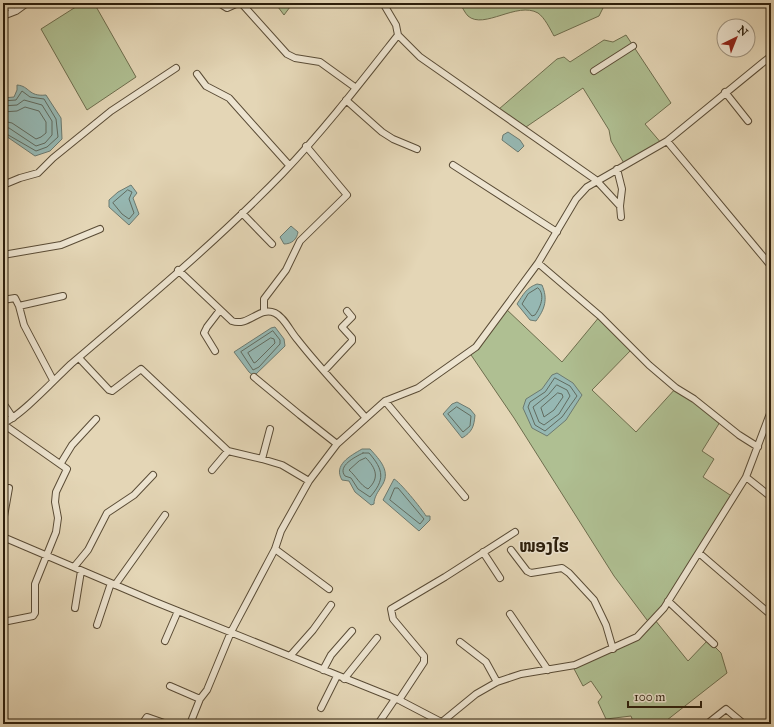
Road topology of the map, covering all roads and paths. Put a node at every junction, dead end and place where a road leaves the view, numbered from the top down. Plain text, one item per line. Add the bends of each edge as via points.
1 (8, 3) edge
2 (27, 3) edge
3 (219, 3) edge
4 (385, 4) edge
5 (13, 12) junction
6 (3, 16) edge
7 (398, 35) junction
8 (633, 46) dead end
9 (771, 56) edge
10 (176, 68) dead end
11 (594, 71) dead end
12 (197, 74) dead end
13 (356, 88) junction
14 (725, 92) junction
15 (346, 100) junction
16 (748, 121) dead end
17 (667, 141) junction
18 (306, 146) junction
19 (418, 149) dead end
20 (289, 165) junction
21 (453, 165) dead end
22 (617, 169) junction
23 (596, 180) junction
24 (3, 185) edge
25 (620, 206) junction
26 (242, 213) junction
27 (621, 217) dead end
28 (100, 229) dead end
29 (557, 232) junction
30 (272, 244) dead end
31 (3, 255) edge
32 (538, 263) junction
33 (771, 266) edge
34 (178, 270) junction
35 (63, 296) dead end
36 (3, 300) edge
37 (19, 306) junction
38 (220, 310) junction
39 (264, 311) junction
40 (347, 311) dead end
41 (215, 351) dead end
42 (79, 358) junction
43 (324, 371) junction
44 (254, 377) dead end
45 (53, 380) junction
46 (385, 401) junction
47 (3, 403) edge
48 (771, 412) edge
49 (365, 417) junction
50 (12, 418) junction
51 (96, 419) dead end
52 (3, 424) edge
53 (270, 429) dead end
54 (764, 432) junction
55 (771, 434) edge
56 (337, 444) junction
57 (758, 447) junction
58 (228, 451) junction
59 (262, 458) junction
60 (61, 463) junction
61 (212, 470) dead end
62 (153, 475) dead end
63 (746, 477) junction
64 (309, 481) junction
65 (9, 488) dead end
66 (771, 497) edge
67 (465, 498) dead end
68 (165, 515) dead end
69 (3, 522) edge
70 (515, 532) dead end
71 (3, 537) edge
72 (275, 549) junction
73 (511, 550) dead end
74 (483, 552) junction
75 (699, 554) junction
76 (48, 555) junction
77 (74, 567) junction
78 (81, 571) junction
79 (500, 578) dead end
80 (113, 584) junction
81 (329, 589) dead end
82 (668, 601) junction
83 (331, 605) dead end
84 (75, 608) dead end
85 (178, 611) junction
86 (510, 614) dead end
87 (771, 615) edge
88 (3, 622) edge
89 (97, 625) dead end
90 (352, 631) dead end
91 (231, 632) junction
92 (377, 638) dead end
93 (165, 641) dead end
94 (460, 642) dead end
95 (714, 644) dead end
96 (613, 648) junction
97 (290, 656) junction
98 (323, 670) junction
99 (548, 670) junction
100 (337, 676) junction
101 (344, 679) junction
102 (497, 682) junction
103 (170, 686) dead end
104 (200, 699) junction
105 (397, 700) junction
106 (321, 708) dead end
107 (444, 723) edge
108 (142, 724) edge
109 (167, 724) edge
110 (190, 724) edge
111 (378, 724) edge
112 (707, 724) edge
113 (744, 724) edge

1 - 5 street
2 - 5 street
3 - 13 street via 227,8 236,4 243,5 287,54 320,62
4 - 7 street via 398,28
5 - 6 street
7 - 13 street
7 - 23 street via 420,57
8 - 11 street
9 - 14 street
10 - 24 street via 111,111 53,158 38,174
12 - 20 street via 206,86 229,98
13 - 15 street
14 - 16 street
14 - 17 street
15 - 18 street
15 - 19 street via 382,132
17 - 22 street
17 - 33 street
18 - 20 street
18 - 39 street via 347,195 300,241 286,270 264,299
20 - 26 street
21 - 29 street
22 - 23 street
22 - 25 street via 622,189
23 - 25 street
23 - 29 street via 576,199
25 - 27 street
26 - 30 street
26 - 34 street
28 - 31 street via 61,246
29 - 32 street
32 - 46 street via 476,347 418,388
32 - 57 street via 600,316 676,388 694,399 739,436
34 - 38 street
34 - 42 street
35 - 37 street
36 - 37 street via 16,298
37 - 45 street via 24,325
38 - 39 street via 232,321 240,323
38 - 41 street via 204,333
39 - 43 street via 274,312 280,317
40 - 43 street via 352,317 342,327 352,341
42 - 45 street
42 - 58 street via 109,390 141,369
43 - 49 street
44 - 56 street
45 - 50 street
46 - 49 street
46 - 67 street
47 - 50 street
48 - 54 street
49 - 56 street
50 - 52 street
51 - 60 street via 72,445
52 - 60 street
53 - 59 street
54 - 55 street
54 - 57 street
56 - 64 street
57 - 63 street
58 - 59 street
58 - 61 street
59 - 64 street via 282,465
60 - 76 street via 67,472 56,492 58,523
62 - 77 street via 134,494 107,513 88,550
63 - 66 street
63 - 75 street
64 - 72 street
65 - 69 street
68 - 80 street
70 - 74 street
71 - 76 street
72 - 81 street
72 - 91 street
73 - 96 street via 531,573 562,568 569,573 594,600
74 - 79 street
74 - 105 street via 391,609 393,619 424,656 424,662
75 - 82 street
75 - 87 street
76 - 77 street
76 - 88 street via 36,584 33,616
77 - 78 street
78 - 80 street
78 - 84 street
80 - 85 street
80 - 89 street
82 - 95 street
82 - 96 street via 637,637
83 - 97 street
85 - 91 street
85 - 93 street
86 - 99 street
90 - 98 street via 331,655
91 - 97 street
91 - 104 street via 207,690
92 - 101 street
94 - 102 street via 486,662
96 - 99 street via 575,665
97 - 98 street
98 - 100 street
99 - 102 street
100 - 101 street
100 - 106 street
101 - 105 street
102 - 107 street via 476,694
103 - 104 street
104 - 110 street
105 - 107 street
105 - 111 street
108 - 109 street via 147,717
112 - 113 street via 726,709

